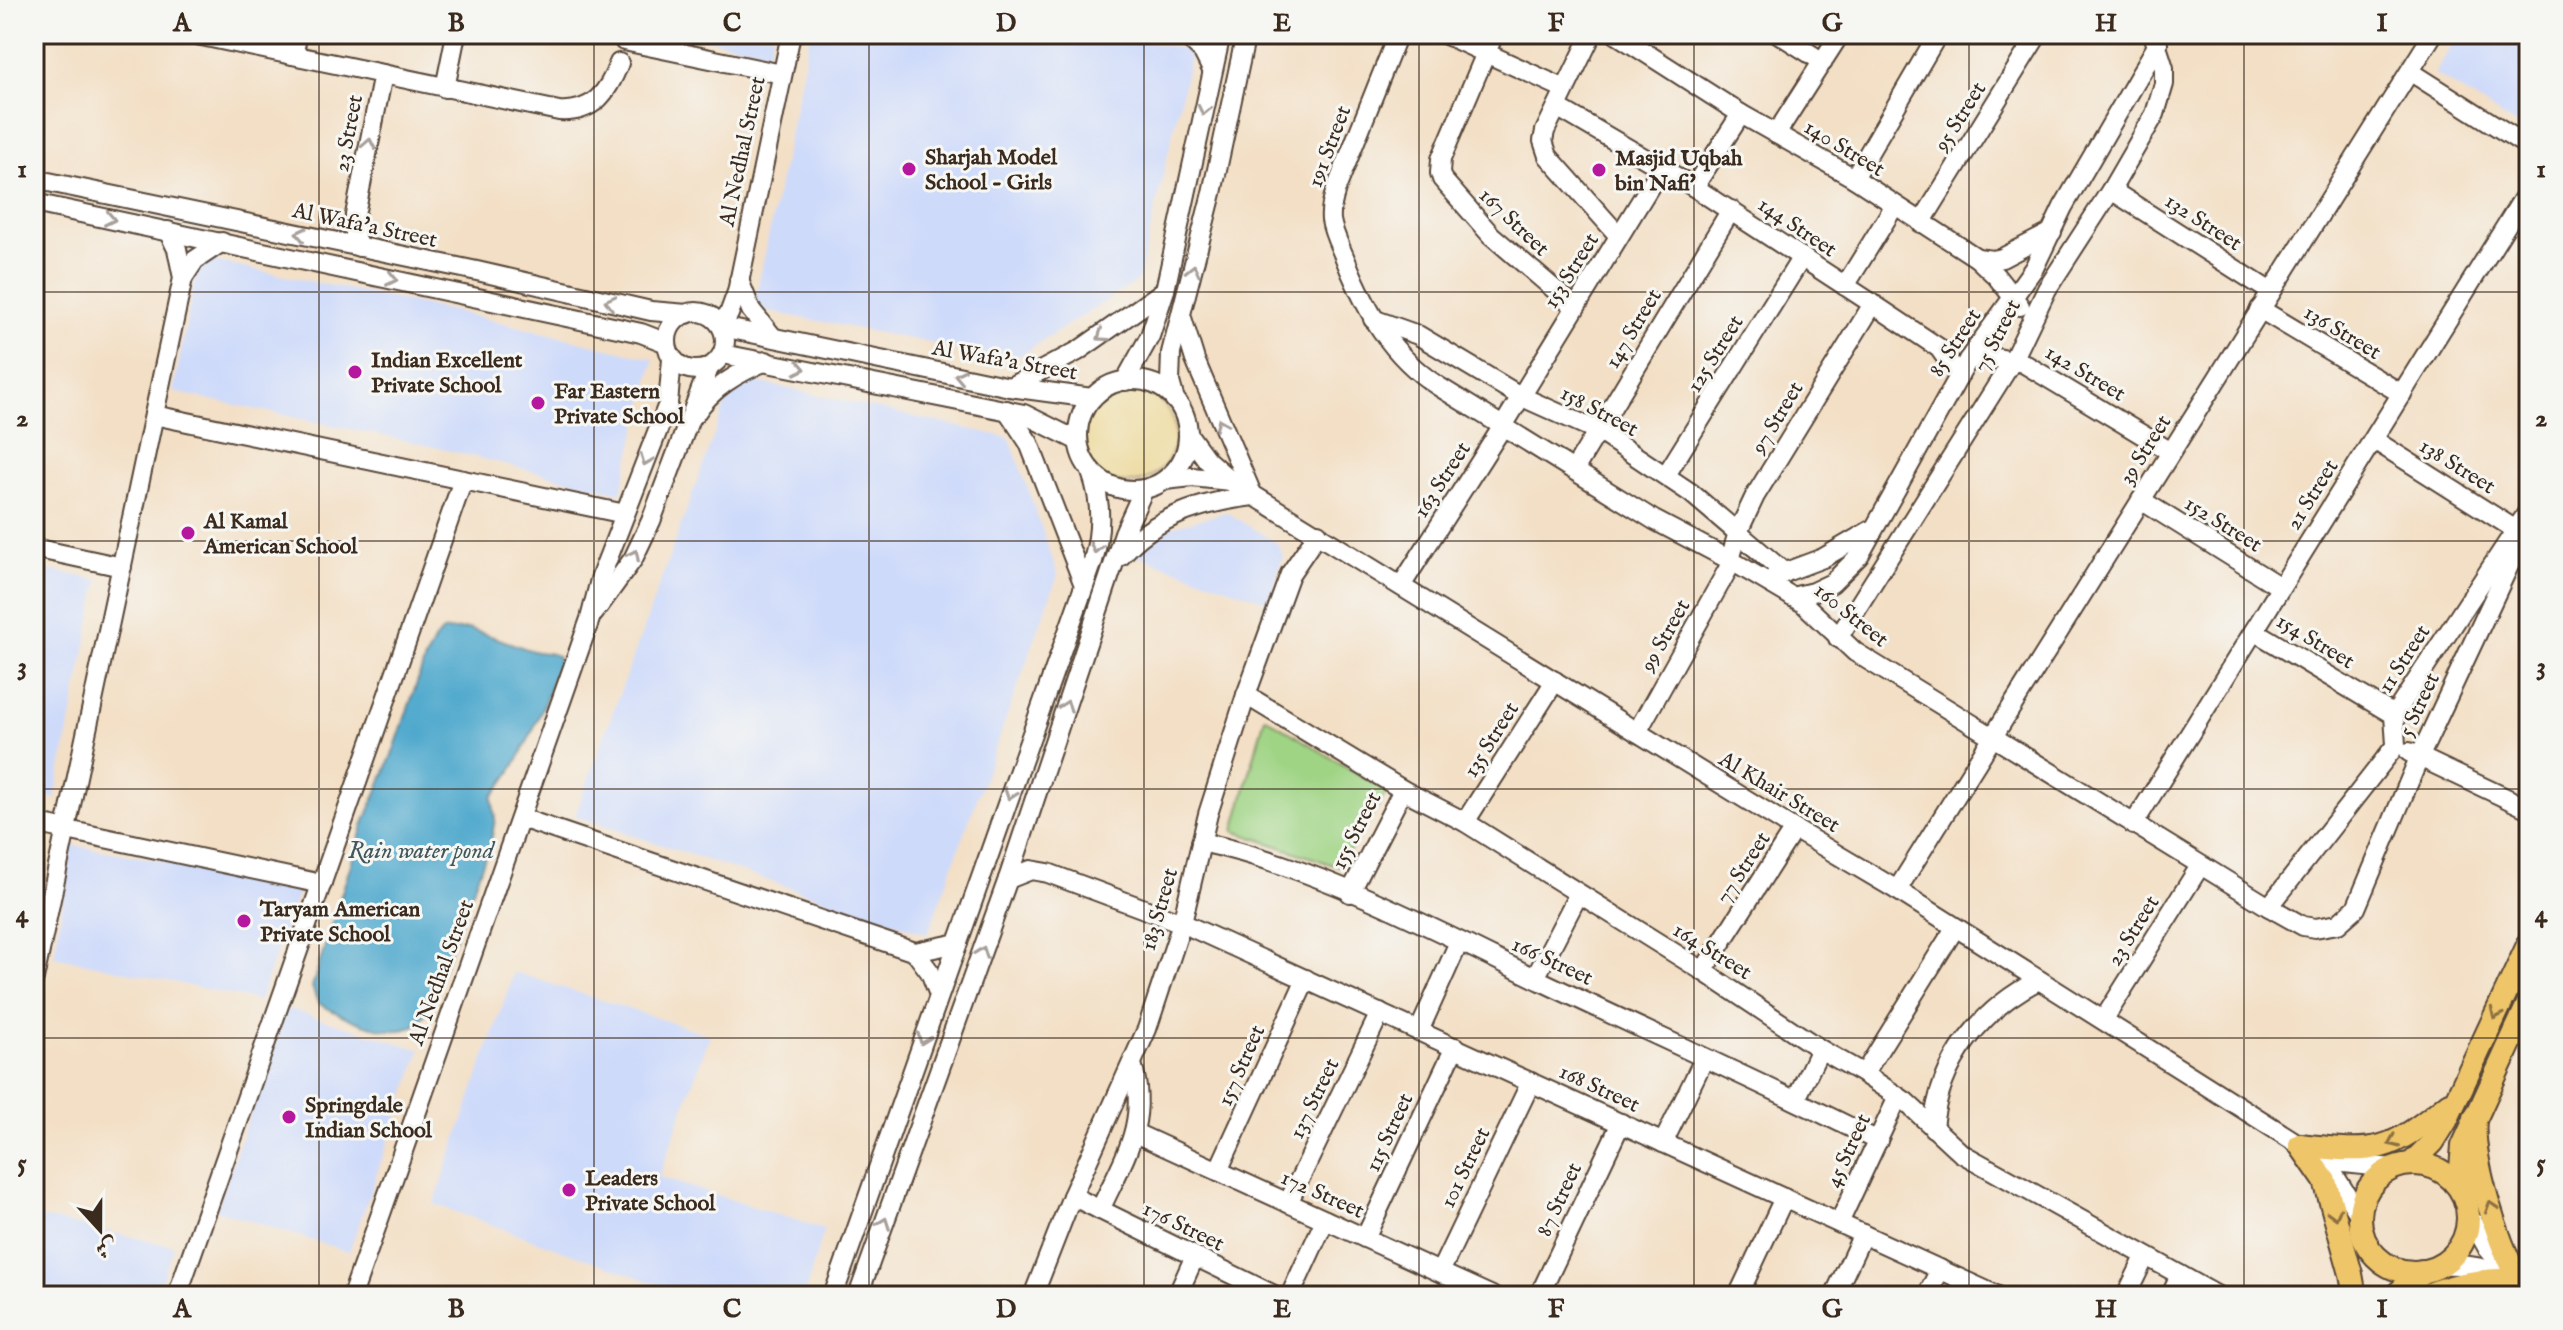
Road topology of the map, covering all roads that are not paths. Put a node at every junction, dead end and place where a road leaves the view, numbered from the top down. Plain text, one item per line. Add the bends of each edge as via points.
1 (192, 34) edge
2 (298, 34) edge
3 (456, 34) edge
4 (791, 34) edge
5 (1184, 34) edge
6 (1221, 34) edge
7 (1246, 34) edge
8 (1398, 34) edge
9 (1444, 34) edge
10 (1592, 34) edge
11 (1616, 34) edge
12 (1779, 34) edge
13 (1840, 34) edge
14 (1938, 34) edge
15 (2038, 34) edge
16 (2433, 34) edge
17 (624, 37) edge
18 (2156, 39) edge
19 (1490, 42) edge
20 (293, 55) junction
21 (1823, 62) junction
22 (1212, 70) junction
23 (2411, 72) junction
24 (383, 74) junction
25 (782, 74) junction
26 (445, 88) junction
27 (1565, 89) junction
28 (1557, 107) junction
29 (1741, 114) junction
30 (1776, 134) junction
31 (2529, 147) edge
32 (1661, 168) junction
33 (1854, 178) junction
34 (34, 179) edge
35 (1694, 187) junction
36 (2529, 189) edge
37 (2111, 190) junction
38 (34, 203) edge
39 (1895, 205) junction
40 (1731, 210) junction
41 (1921, 223) junction
42 (168, 231) junction
43 (2052, 232) junction
44 (1619, 236) junction
45 (222, 242) junction
46 (359, 247) junction
47 (1802, 257) junction
48 (1977, 258) junction
49 (183, 278) junction
50 (738, 279) junction
51 (1845, 286) junction
52 (1165, 290) junction
53 (2271, 292) junction
54 (2014, 296) junction
55 (1873, 304) junction
56 (1575, 307) junction
57 (2260, 309) junction
58 (687, 314) junction
59 (1182, 318) junction
60 (1373, 319) junction
61 (716, 321) junction
62 (2030, 322) junction
63 (772, 336) junction
64 (670, 351) junction
65 (723, 354) junction
66 (2013, 360) junction
67 (766, 361) junction
68 (709, 368) junction
69 (1963, 368) junction
70 (1125, 381) junction
71 (1010, 387) junction
72 (2402, 394) junction
73 (1520, 396) junction
74 (1092, 398) junction
75 (1175, 400) junction
76 (1007, 410) junction
77 (154, 415) junction
78 (687, 426) junction
79 (1503, 426) junction
80 (1598, 431) junction
81 (1188, 434) junction
82 (2374, 440) junction
83 (1078, 441) junction
84 (2171, 452) junction
85 (1574, 470) junction
86 (1091, 472) junction
87 (1666, 475) junction
88 (463, 480) junction
89 (1165, 480) junction
90 (1232, 482) junction
91 (1144, 489) junction
92 (1253, 496) junction
93 (2141, 500) junction
94 (2529, 510) edge
95 (625, 514) junction
96 (1876, 526) junction
97 (2522, 526) edge
98 (1738, 532) junction
99 (1318, 533) junction
100 (34, 548) edge
101 (1859, 556) junction
102 (1731, 561) junction
103 (1115, 564) junction
104 (122, 567) junction
105 (1881, 571) junction
106 (1785, 573) junction
107 (1762, 580) junction
108 (1084, 585) junction
109 (1401, 586) junction
110 (2280, 587) junction
111 (1792, 597) junction
112 (590, 619) junction
113 (2254, 631) junction
114 (1838, 638) junction
115 (1555, 681) junction
116 (1246, 695) junction
117 (2394, 715) junction
118 (1637, 732) junction
119 (1993, 737) junction
120 (2396, 745) junction
121 (2419, 758) junction
122 (1403, 790) junction
123 (2529, 809) edge
124 (521, 818) junction
125 (1465, 822) junction
126 (34, 823) edge
127 (2133, 825) junction
128 (1794, 829) junction
129 (66, 830) junction
130 (1021, 838) junction
131 (1201, 842) junction
132 (2200, 866) junction
133 (1048, 873) junction
134 (1008, 879) junction
135 (322, 884) junction
136 (1897, 890) junction
137 (1350, 893) junction
138 (1578, 895) junction
139 (2269, 907) junction
140 (2356, 908) joint
141 (1182, 923) junction
142 (1955, 928) junction
143 (1459, 942) junction
144 (958, 943) junction
145 (2529, 943) edge
146 (915, 952) junction
147 (1703, 971) junction
148 (1535, 978) junction
149 (34, 979) edge
150 (1306, 979) junction
151 (2039, 980) junction
152 (939, 995) junction
153 (2529, 1002) edge
154 (1380, 1013) junction
155 (2104, 1019) junction
156 (1419, 1031) junction
157 (1455, 1047) junction
158 (1820, 1049) junction
159 (1704, 1059) junction
160 (1132, 1064) junction
161 (1864, 1074) junction
162 (1531, 1082) junction
163 (1898, 1097) junction
164 (2456, 1097) junction
165 (1796, 1099) junction
166 (2475, 1118) junction
167 (1621, 1123) junction
168 (1933, 1128) junction
169 (1135, 1133) junction
170 (1878, 1141) junction
171 (1663, 1143) junction
172 (2300, 1145) junction
173 (2401, 1166) junction
174 (1218, 1171) junction
175 (1072, 1196) junction
176 (1784, 1198) junction
177 (1288, 1203) junction
178 (2466, 1205) junction
179 (1100, 1210) junction
180 (2360, 1216) junction
181 (1325, 1220) junction
182 (1839, 1223) junction
183 (1863, 1234) junction
184 (1365, 1238) junction
185 (2365, 1241) junction
186 (2145, 1257) junction
187 (1194, 1258) junction
188 (2432, 1268) junction
189 (1940, 1269) junction
190 (1440, 1272) junction
191 (2180, 1275) junction
192 (2523, 1284) edge
193 (177, 1296) edge
194 (352, 1296) edge
195 (833, 1296) edge
196 (858, 1296) edge
197 (1033, 1296) edge
198 (1177, 1296) edge
199 (1276, 1296) edge
200 (1290, 1296) edge
201 (1492, 1296) edge
202 (1539, 1296) edge
203 (1738, 1296) edge
204 (1834, 1296) edge
205 (1927, 1296) edge
206 (1998, 1296) edge
207 (2126, 1296) edge
208 (2170, 1296) edge
209 (2218, 1296) edge
210 (2355, 1296) edge
211 (2364, 1296) edge
212 (2395, 1296) edge
213 (2425, 1296) edge

1 - 20 street
2 - 20 street
3 - 26 street
4 - 25 street, Al Nedhal Street
5 - 22 street
6 - 22 street
59 -> 7 street
8 - 60 street, 191 Street via 1331,205 1337,239
9 - 19 street
10 - 27 street
11 - 29 street, 140 Street
12 - 21 street
13 - 21 street
14 - 33 street
15 - 41 street, 95 Street
16 - 23 street, 39 Street
17 - 25 street
17 - 26 street via 612,93 595,112 579,117
18 - 37 street, 75 Street via 2164,68 2161,100
18 - 43 street, 85 Street
19 - 27 street
19 - 56 street, 167 Street via 1441,159 1440,173 1491,235
20 - 24 street
21 - 30 street
22 -> 52 street
23 - 31 street
23 - 53 street, 39 Street
24 - 26 street
46 -> 24 street, 23 Street via 353,226
25 - 50 street, Al Nedhal Street
27 - 28 street
28 - 32 street, 144 Street
28 - 44 street via 1545,131 1544,149
29 - 30 street, 140 Street
29 - 35 street
30 - 33 street, 140 Street
32 - 35 street, 144 Street
32 - 44 street, 153 Street
33 - 39 street, 140 Street
46 -> 34 street, Al Wafa'a Street
35 - 40 street, 144 Street
36 - 72 street, 21 Street
37 - 53 street, 132 Street
37 - 62 street, 75 Street
38 -> 42 street
39 - 41 street, 140 Street
39 - 51 street
40 - 47 street, 144 Street
40 - 80 street, 147 Street
41 - 48 street, 140 Street
42 - 45 street
42 - 49 street
43 - 48 street via 2002,258
43 - 54 street, 85 Street
44 - 56 street, 153 Street
45 - 49 street via 195,260
45 -> 64 street via 641,333
58 -> 46 street, Al Wafa'a Street via 651,311
47 - 51 street, 144 Street
47 - 87 street, 125 Street
48 - 54 street, 140 Street
49 - 77 street
50 - 61 street, Al Nedhal Street via 721,302
50 - 63 street via 751,310
51 - 55 street, 144 Street
52 - 70 street via 1150,336
52 -> 71 street via 1078,351
53 - 57 street, 39 Street
54 - 62 street, 140 Street
54 - 69 street, 85 Street
55 - 69 street, 144 Street
55 - 98 street, 97 Street
56 - 73 street, 153 Street
57 - 72 street, 136 Street
57 - 84 street, 39 Street
58 - 61 street
58 - 64 street via 674,322 667,336
59 - 75 street via 1169,369
92 -> 59 street via 1200,374
60 - 73 street, 158 Street via 1418,335
60 - 79 street, 160 Street via 1415,369
61 - 63 street, Al Wafa'a Street
61 - 65 street via 725,336
62 - 66 street, 75 Street
71 -> 63 street, Al Wafa'a Street
64 - 68 street via 685,369
64 -> 95 street, Al Nedhal Street via 668,404
65 - 67 street
65 - 68 street
66 - 69 street, 142 Street via 1992,357
66 - 84 street, 142 Street
66 - 105 street, 75 Street
67 -> 76 street
67 - 78 street via 719,386
68 - 78 street, Al Nedhal Street
69 - 96 street, 85 Street
70 - 74 street
70 - 75 street via 1152,384
71 - 74 street, Al Wafa'a Street
72 - 82 street, 21 Street
73 - 79 street, 163 Street
73 - 80 street, 158 Street
74 - 83 street via 1080,418
75 - 81 street
76 - 83 street via 1040,420
76 - 108 street via 1035,456
77 - 88 street
77 - 104 street
112 -> 78 street, Al Nedhal Street via 633,559
79 - 85 street, 160 Street
79 - 109 street, 163 Street
80 - 85 street, 147 Street
80 - 87 street, 158 Street
81 - 89 street via 1182,460
81 - 90 street, Al Khair Street
82 - 97 street, 138 Street
82 - 110 street, 21 Street
83 - 86 street
84 - 93 street, 39 Street
85 - 102 street, 160 Street
86 - 91 street via 1110,486
86 -> 108 street via 1100,532
87 - 98 street, 158 Street
88 - 95 street
88 - 135 street
89 - 90 street, Al Khair Street
89 - 91 street
90 - 92 street, Al Khair Street
91 - 103 street
92 - 99 street, Al Khair Street
92 - 103 street via 1203,505 1165,520 1139,536
93 - 110 street, 152 Street
93 - 119 street, 39 Street
94 - 97 street, 11 Street
95 - 112 street, Al Nedhal Street
96 - 101 street, 85 Street
96 - 106 street via 1842,549
97 - 117 street, 11 Street
97 - 121 street, 5 Street
98 - 102 street, 97 Street
98 - 106 street, 158 Street
99 - 109 street, Al Khair Street
99 - 116 street, 183 Street via 1283,589
100 - 104 street
101 - 105 street
101 - 111 street, 85 Street via 1832,583
102 - 107 street, 160 Street
102 - 118 street, 99 Street
130 -> 103 street
104 - 129 street
105 - 114 street, 75 Street
106 - 107 street
107 - 111 street, 160 Street
108 -> 144 street
109 - 115 street, Al Khair Street
110 - 113 street, 21 Street
111 - 114 street, 160 Street
112 - 124 street, Al Nedhal Street
113 - 117 street, 154 Street
113 - 127 street, 21 Street
114 - 119 street, 160 Street
115 - 118 street, Al Khair Street
115 - 125 street, 135 Street
116 - 122 street, 164 Street
116 - 131 street, 183 Street
117 - 120 street, 11 Street
118 - 128 street, Al Khair Street
119 - 127 street, 160 Street
119 - 136 street, 39 Street
120 - 121 street
120 - 139 street
121 - 123 street
121 - 140 street, 5 Street
122 - 125 street, 164 Street
122 - 137 street, 155 Street
124 - 146 street
124 - 194 street, Al Nedhal Street
125 - 138 street, 164 Street
126 - 129 street
127 - 132 street, 160 Street
128 - 136 street, Al Khair Street
128 - 147 street, 77 Street
129 - 135 street
129 - 149 street
130 - 133 street via 1031,858
130 - 134 street
131 - 137 street, 166 Street via 1275,861
131 - 141 street, 183 Street
132 - 139 street, 160 Street
132 - 155 street, 23 Street
133 - 134 street via 1031,870
133 - 141 street, 168 Street
196 -> 134 street
135 - 193 street
136 - 142 street, Al Khair Street
137 - 143 street, 166 Street
138 - 147 street, 164 Street
138 - 148 street
139 - 140 street, 160 Street via 2315,928 2338,924
141 - 150 street, 168 Street
141 - 160 street, 183 Street
142 - 151 street, Al Khair Street
142 - 161 street
143 - 148 street, 166 Street
143 - 156 street
144 - 146 street
144 - 152 street
145 -> 164 main road
146 - 152 street
147 - 158 street, 164 Street
148 - 159 street, 166 Street
150 - 154 street, 168 Street
150 - 174 street, 157 Street
151 - 155 street, Al Khair Street
151 - 168 street via 1998,1006 1964,1042 1942,1083
152 -> 195 street
153 - 166 main road
154 - 156 street, 168 Street
154 - 177 street, 137 Street
155 - 172 street, Al Khair Street
156 - 157 street, 168 Street
157 - 162 street, 168 Street
157 - 184 street, 115 Street
158 - 161 street, 164 Street
158 - 165 street
159 - 165 street, 166 Street
159 - 171 street
160 - 169 street via 1140,1102
160 - 175 street, 183 Street
161 - 163 street, 164 Street
162 - 167 street, 168 Street
162 - 190 street, 101 Street
163 - 168 street, 164 Street
163 - 170 street, 45 Street
164 -> 172 main road via 2418,1129 2388,1145 2353,1151
164 - 173 main road via 2433,1142
165 - 170 street, 166 Street
166 - 178 main road via 2461,1157
192 -> 166 main road via 2504,1248 2476,1159
167 - 171 street, 168 Street
167 - 202 street, 87 Street
168 - 186 street, 164 Street via 1977,1163
169 - 174 street, 172 Street
169 - 179 street
170 - 182 street, 45 Street
171 - 176 street, 168 Street
172 - 173 street, Al Khair Street via 2344,1163
172 - 180 street, Al Khair Street via 2333,1173
172 -> 210 main road via 2325,1181
173 - 178 main road via 2426,1164 2446,1173
173 - 180 main road via 2370,1186
174 - 177 street, 172 Street
175 - 179 street, 176 Street
175 - 197 street, 183 Street
176 - 182 street, 168 Street
176 - 203 street
177 - 181 street, 172 Street
178 - 188 main road via 2464,1240 2452,1257
178 - 192 street via 2488,1249
179 - 187 street, 176 Street
180 - 185 main road
181 - 184 street, 172 Street
181 - 200 street
182 - 183 street, 168 Street
183 - 189 street, 168 Street
183 - 204 street
184 - 190 street, 172 Street
185 - 188 main road via 2392,1267 2413,1272
185 - 211 main road via 2369,1272
186 - 191 street, 164 Street
186 - 207 street
187 - 198 street
187 - 199 street, 176 Street
188 - 192 street via 2478,1266
188 - 212 main road
189 - 205 street
189 - 206 street, 168 Street
190 - 201 street, 172 Street
191 - 208 street
191 - 209 street, 164 Street
192 - 213 main road via 2468,1283

